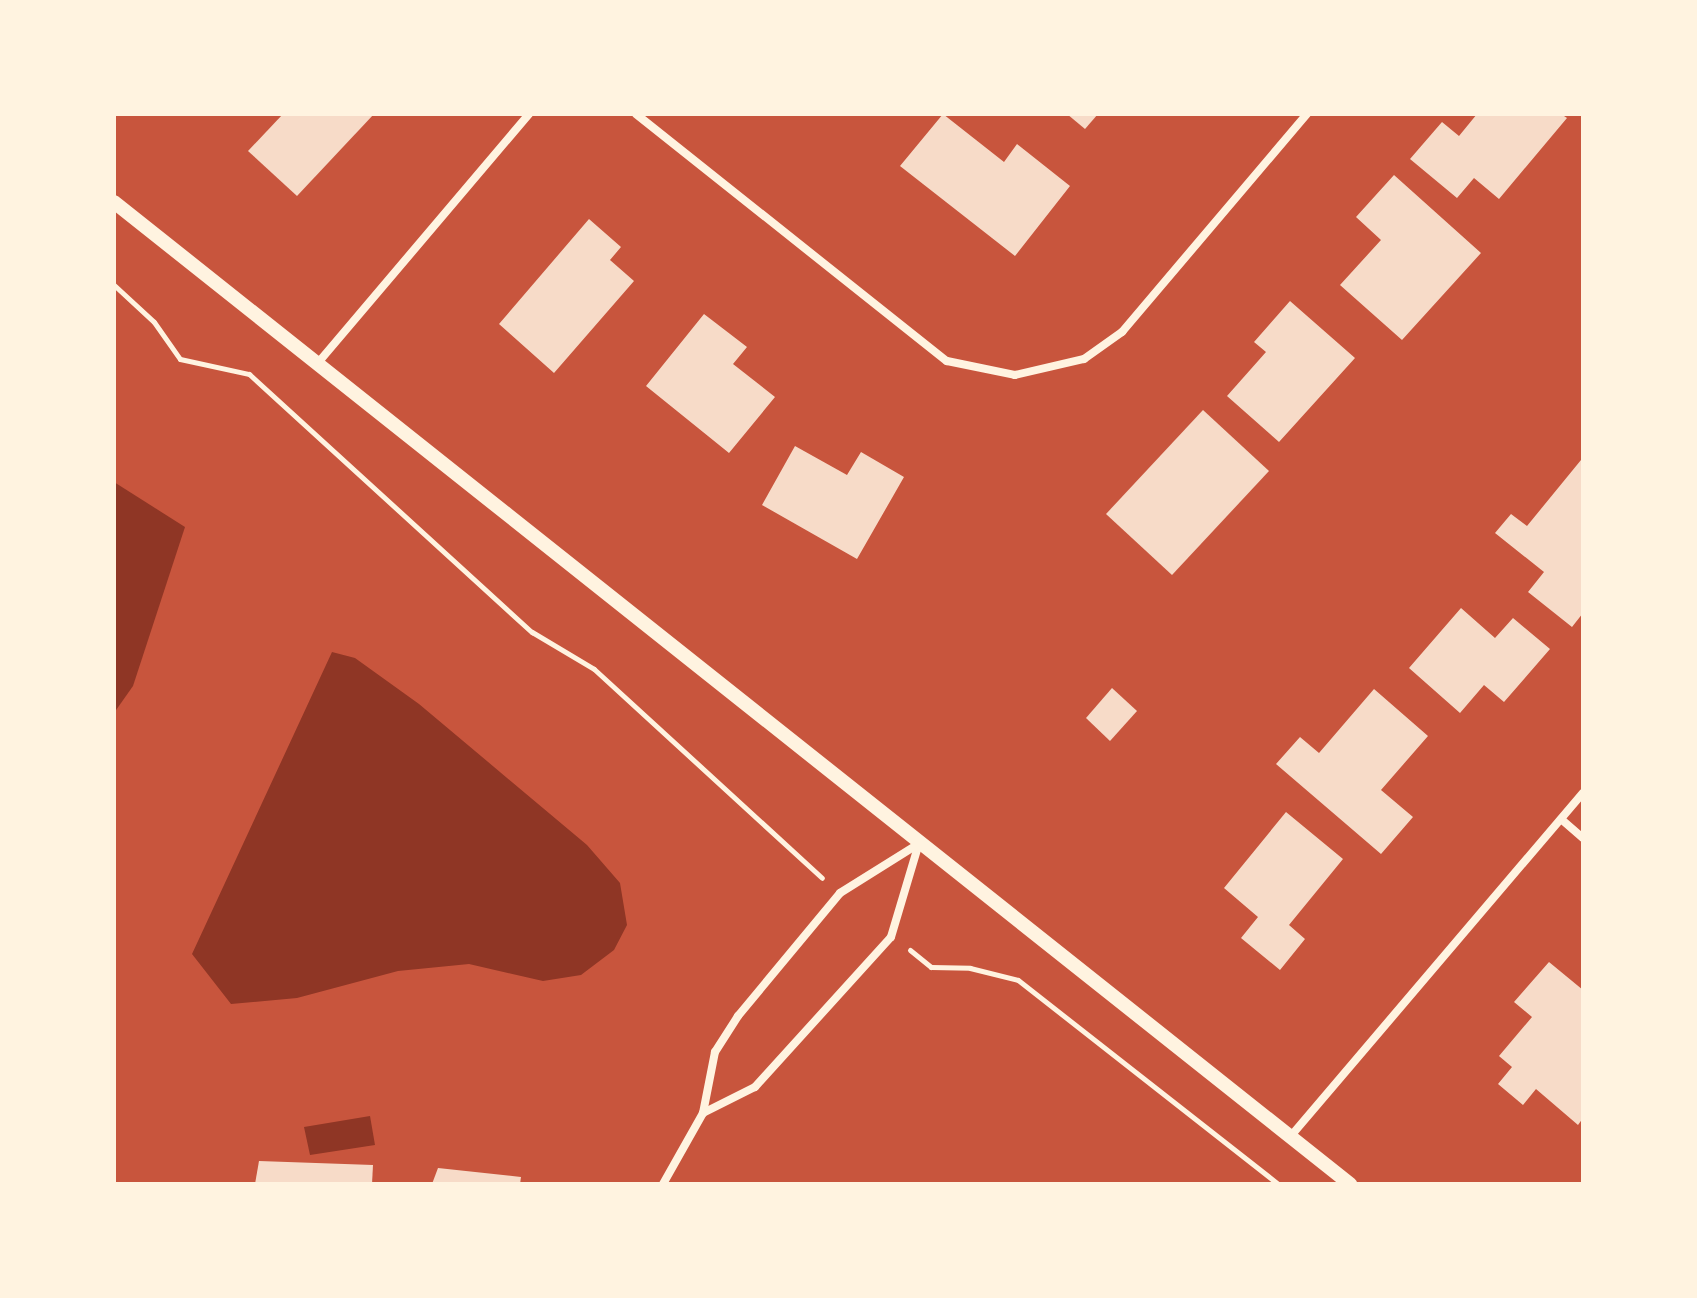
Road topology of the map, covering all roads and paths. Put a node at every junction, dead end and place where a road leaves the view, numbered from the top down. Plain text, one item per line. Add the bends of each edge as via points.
1 (529, 114) edge
2 (636, 114) edge
3 (1307, 114) edge
4 (114, 202) edge
5 (114, 285) edge
6 (317, 364) junction
7 (1583, 793) edge
8 (1561, 819) junction
9 (1583, 838) edge
10 (920, 843) junction
11 (821, 878) dead end
12 (931, 967) dead end
13 (703, 1113) junction
14 (1290, 1137) junction
15 (663, 1184) edge
16 (1278, 1184) edge
17 (1350, 1184) edge

1 - 6 street
2 - 3 street via 947,361 1015,375 1073,364 1122,332
4 - 6 street
5 - 11 path via 154,322 180,359 249,374 520,622 594,669
6 - 10 street
7 - 8 street
8 - 9 street
8 - 14 street
10 - 13 street via 891,937 755,1087
10 - 13 street via 840,893 738,1016 715,1052
10 - 14 street
12 - 16 path via 970,968 1018,980
13 - 15 street
14 - 17 street

